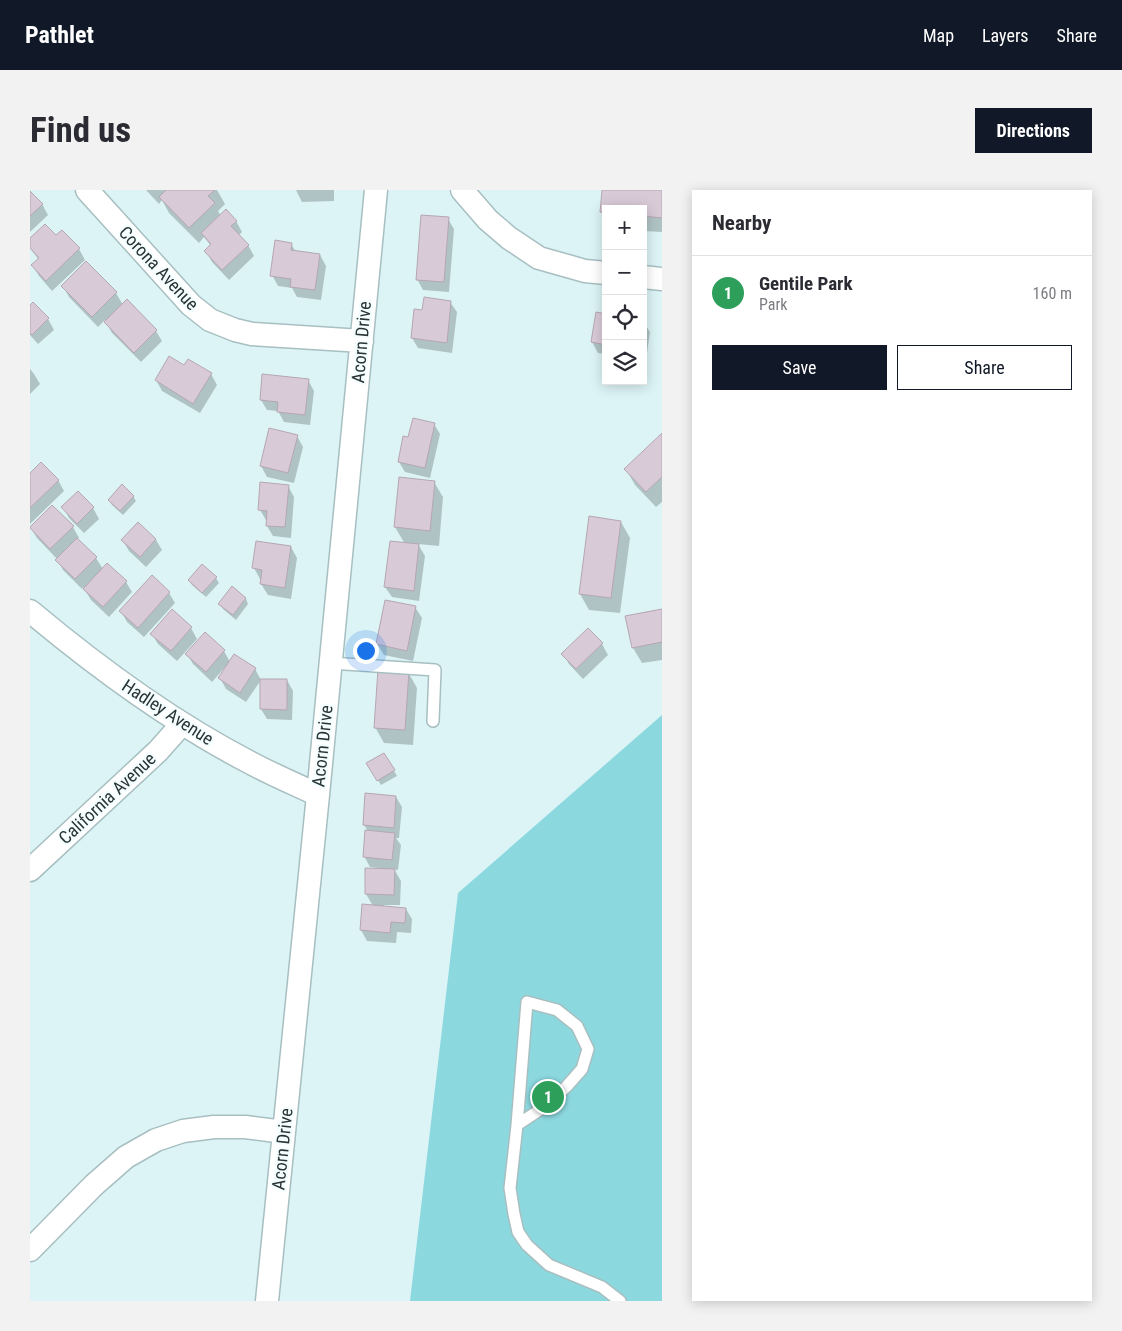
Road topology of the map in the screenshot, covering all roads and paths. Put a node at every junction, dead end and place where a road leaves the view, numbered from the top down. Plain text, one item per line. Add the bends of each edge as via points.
1 (86, 190) edge
2 (376, 190) edge
3 (462, 190) edge
4 (602, 273) edge
5 (647, 277) edge
6 (662, 279) edge
7 (362, 341) junction
8 (30, 610) edge
9 (330, 663) junction
10 (433, 721) dead end
11 (182, 724) junction
12 (318, 795) junction
13 (30, 870) edge
14 (517, 1125) junction
15 (284, 1132) junction
16 (30, 1250) edge
17 (267, 1301) edge
18 (620, 1301) edge

1 - 7 street, Corona Avenue via 191,305 210,320 252,334
2 - 7 street, Acorn Drive
3 - 4 street via 488,220 539,258
5 - 6 street
7 - 9 street, Acorn Drive
8 - 11 street, Hadley Avenue via 73,647
9 - 10 lane via 435,670
9 - 12 street, Acorn Drive
11 - 12 street, Hadley Avenue via 249,762
11 - 13 street, California Avenue via 158,751
12 - 15 street, Acorn Drive
14 - 14 lane via 524,1031 527,1002 557,1010 577,1026 588,1049 582,1069 567,1086 547,1105
14 - 18 lane via 510,1188 518,1232 549,1265 602,1287
15 - 16 street via 214,1126 156,1140 126,1157
15 - 17 street, Acorn Drive

